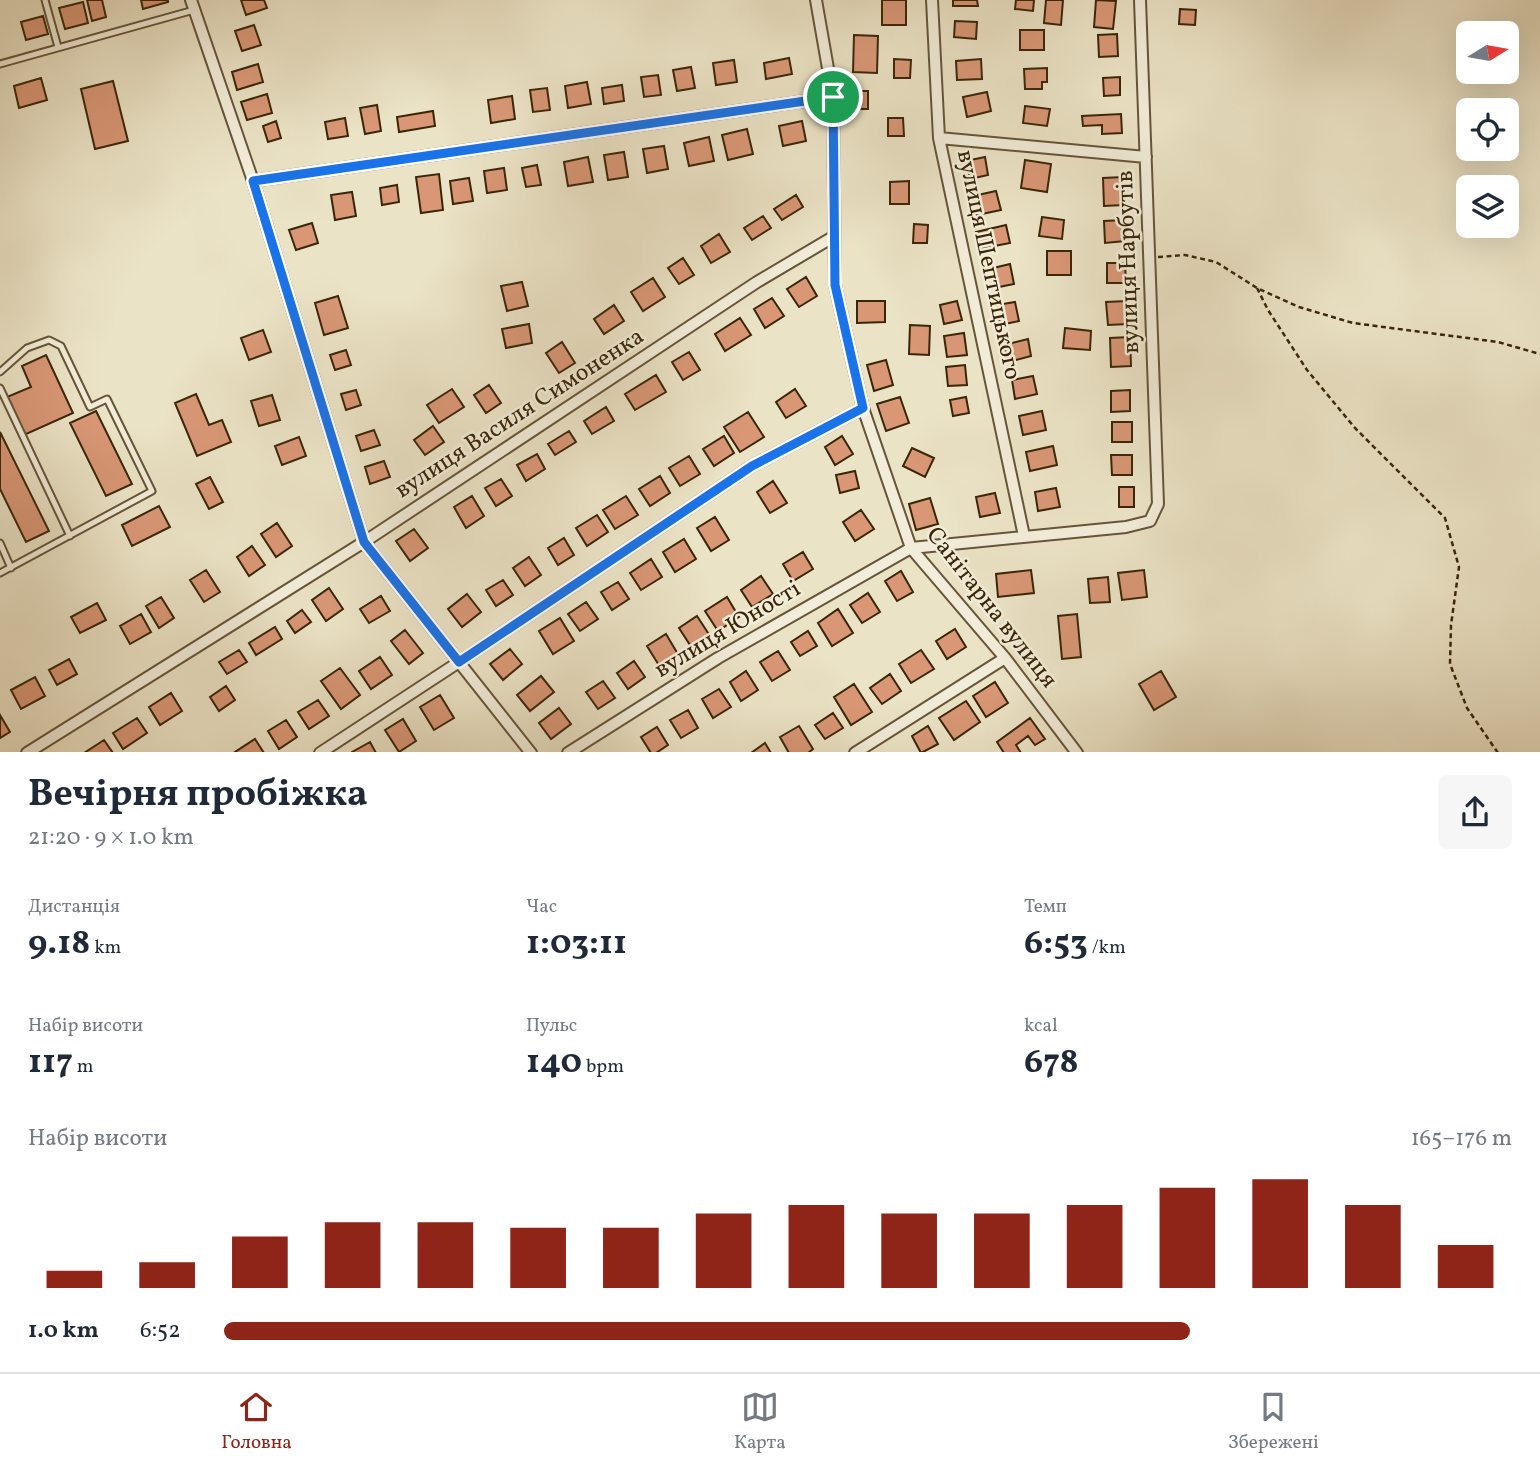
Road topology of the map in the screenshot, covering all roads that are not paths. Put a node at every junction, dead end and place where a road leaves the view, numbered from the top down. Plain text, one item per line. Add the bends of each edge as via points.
1 (46, 0) edge
2 (816, 0) edge
3 (932, 0) edge
4 (1140, 0) edge
5 (192, 5) edge
6 (58, 47) junction
7 (0, 64) edge
8 (833, 97) junction
9 (939, 138) junction
10 (1146, 157) junction
11 (253, 181) junction
12 (833, 237) junction
13 (0, 372) edge
14 (0, 388) edge
15 (863, 408) junction
16 (70, 536) junction
17 (1024, 536) junction
18 (364, 542) junction
19 (0, 543) edge
20 (911, 548) junction
21 (11, 568) junction
22 (0, 573) edge
23 (1005, 658) junction
24 (459, 662) junction
25 (27, 752) edge
26 (320, 752) edge
27 (531, 752) edge
28 (568, 752) edge
29 (855, 752) edge
30 (1077, 752) edge

1 - 6 lane
2 - 8 street
3 - 9 street, вулиця Шептицького
4 - 10 street, вулиця Нарбутів
5 - 6 lane
5 - 11 street
6 - 7 lane
8 - 11 street
8 - 12 street
9 - 10 street
9 - 17 street, вулиця Шептицького
10 - 17 street, вулиця Нарбутів via 1158,504 1150,521 1126,527
11 - 18 street
12 - 15 street, Санітарна вулиця via 835,285
12 - 18 street, вулиця Василя Симоненка via 757,282
13 - 16 lane via 27,348 49,340 61,346 90,407 107,399 152,491
14 - 16 lane
15 - 20 street, Санітарна вулиця
15 - 24 street via 752,466
16 - 21 lane
17 - 20 street
18 - 24 street
18 - 25 street, вулиця Василя Симоненка
19 - 21 lane
20 - 23 street, Санітарна вулиця
20 - 28 street, вулиця Юності via 718,658
21 - 22 lane
23 - 29 street
23 - 30 street, Санітарна вулиця
24 - 26 street
24 - 27 street

